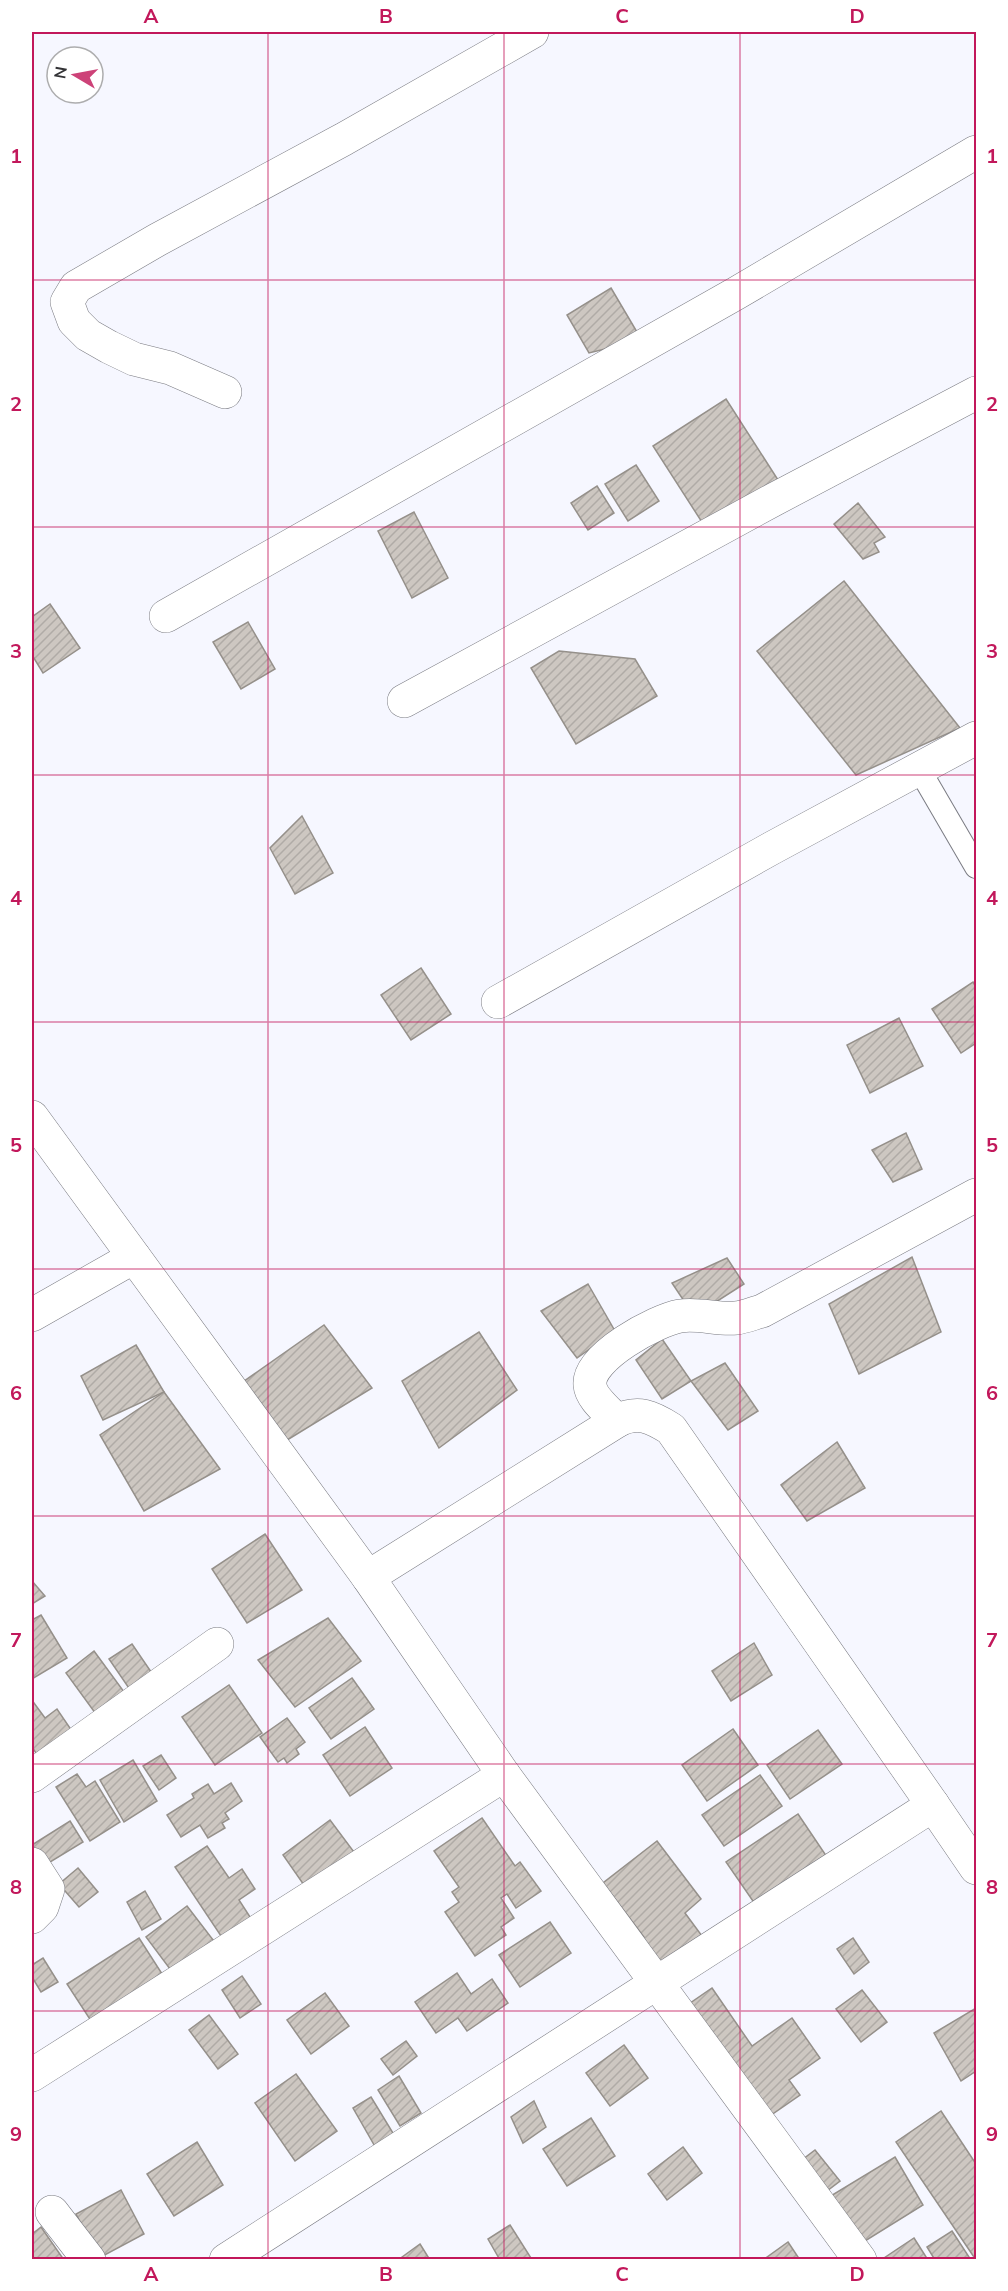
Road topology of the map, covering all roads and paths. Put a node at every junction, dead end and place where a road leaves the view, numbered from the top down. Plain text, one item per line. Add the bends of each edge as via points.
1 (532, 32) edge
2 (976, 152) edge
3 (225, 393) dead end
4 (976, 393) edge
5 (166, 616) dead end
6 (404, 701) dead end
7 (976, 738) edge
8 (919, 769) junction
9 (976, 867) edge
10 (498, 1002) dead end
11 (32, 1117) edge
12 (976, 1195) edge
13 (134, 1257) junction
14 (32, 1315) edge
15 (617, 1421) junction
16 (368, 1577) junction
17 (216, 1644) dead end
18 (32, 1776) edge
19 (504, 1776) junction
20 (933, 1805) junction
21 (32, 1864) edge
22 (976, 1868) edge
23 (32, 1917) edge
24 (657, 1983) junction
25 (32, 2075) edge
26 (52, 2212) dead end
27 (88, 2259) edge
28 (226, 2259) edge
29 (860, 2259) edge

1 - 3 street via 76,287 67,302 74,321 88,335 134,359 170,368
2 - 5 street via 725,300
4 - 6 street
7 - 8 street
8 - 9 lane
8 - 10 street
11 - 13 street
12 - 15 street via 762,1311 735,1318 681,1316 656,1324 612,1349 589,1382 591,1392
13 - 14 street
13 - 16 street
15 - 16 street
15 - 20 street via 640,1415 654,1418 671,1429
16 - 19 street
17 - 18 street
19 - 24 street
19 - 25 street
20 - 22 street
20 - 24 street
21 - 23 street via 48,1889 42,1907
24 - 28 street
24 - 29 street
26 - 27 street

